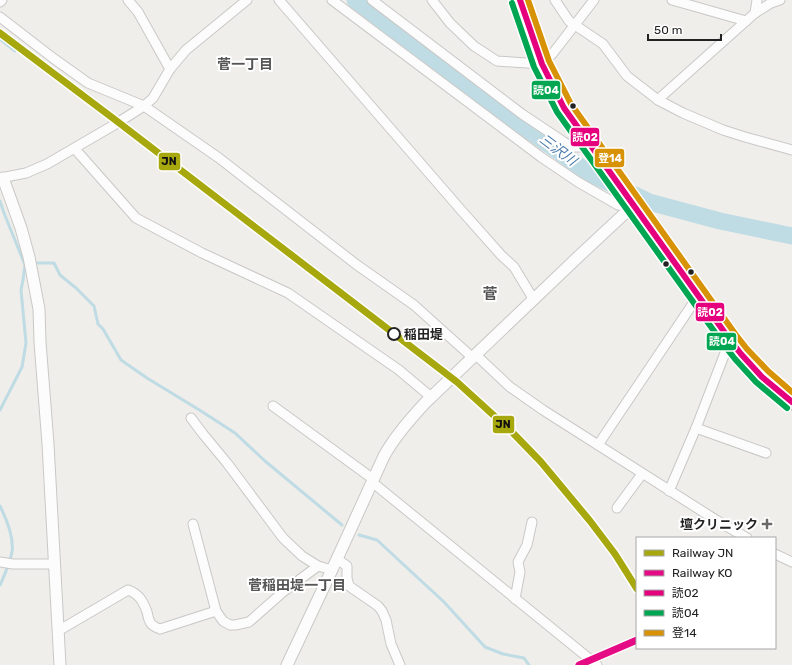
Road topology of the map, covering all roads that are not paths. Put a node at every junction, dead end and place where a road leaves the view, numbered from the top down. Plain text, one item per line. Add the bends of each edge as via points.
1 (128, 0) edge
2 (247, 0) edge
3 (279, 0) edge
4 (332, 0) edge
5 (372, 0) edge
6 (432, 0) edge
7 (520, 0) edge
8 (555, 0) edge
9 (594, 0) edge
10 (672, 0) edge
11 (757, 0) edge
12 (780, 0) edge
13 (755, 13) junction
14 (0, 17) edge
15 (746, 21) junction
16 (575, 25) junction
17 (542, 64) junction
18 (170, 69) junction
19 (658, 100) junction
20 (144, 106) junction
21 (590, 144) junction
22 (75, 149) junction
23 (792, 150) edge
24 (1, 175) edge
25 (630, 209) junction
26 (698, 296) junction
27 (534, 300) junction
28 (730, 340) junction
29 (474, 356) junction
30 (431, 397) junction
31 (792, 402) edge
32 (273, 406) dead end
33 (191, 418) dead end
34 (696, 428) junction
35 (598, 445) junction
36 (766, 453) dead end
37 (642, 474) junction
38 (372, 480) junction
39 (669, 490) junction
40 (617, 508) dead end
41 (532, 522) dead end
42 (193, 524) dead end
43 (744, 537) edge
44 (776, 554) edge
45 (337, 559) junction
46 (792, 562) edge
47 (6, 563) edge
48 (54, 564) junction
49 (318, 566) junction
50 (332, 570) junction
51 (515, 599) junction
52 (216, 611) junction
53 (58, 631) junction
54 (60, 665) edge
55 (287, 665) edge
56 (400, 665) edge
57 (597, 665) edge

1 - 18 street via 138,12
2 - 18 street via 186,50
3 - 27 street via 461,210 514,267
4 - 25 street via 541,157 612,202
5 - 21 street via 522,114 558,138 572,147
6 - 17 street via 450,23 474,46 497,60
7 - 17 main road
8 - 16 street via 569,21
9 - 16 street
10 - 15 street
11 - 13 street
12 - 13 street
13 - 15 street
14 - 20 street via 88,82
15 - 19 street
16 - 17 street
16 - 19 street via 603,44 627,76
17 - 21 main road via 564,108
18 - 20 street via 153,98
19 - 23 street via 723,130
20 - 22 street
20 - 29 street via 219,158 357,265 414,305
21 - 25 main road via 614,178
22 - 24 street via 26,173
22 - 30 street via 136,218 202,254 288,293 400,370
24 - 48 street via 21,228 39,309
25 - 26 main road
25 - 27 street
26 - 28 main road
26 - 35 street
27 - 29 street
28 - 31 main road via 762,377
28 - 34 street
29 - 30 street
29 - 35 street via 542,410
30 - 38 street via 391,444
32 - 38 street
33 - 49 street via 283,538 302,556
34 - 36 street
34 - 39 street
35 - 37 street
37 - 39 street
37 - 40 street
38 - 45 street
38 - 51 street
39 - 43 street
41 - 51 street via 527,545 518,562 520,572
42 - 52 street
44 - 46 street
45 - 50 street
45 - 56 street via 346,566 350,586 382,611
47 - 48 street
48 - 53 street
49 - 50 street
49 - 52 street via 249,622 230,625 223,621
50 - 55 street
51 - 57 street
52 - 53 street via 160,630 150,622 138,596 128,590
53 - 54 street

